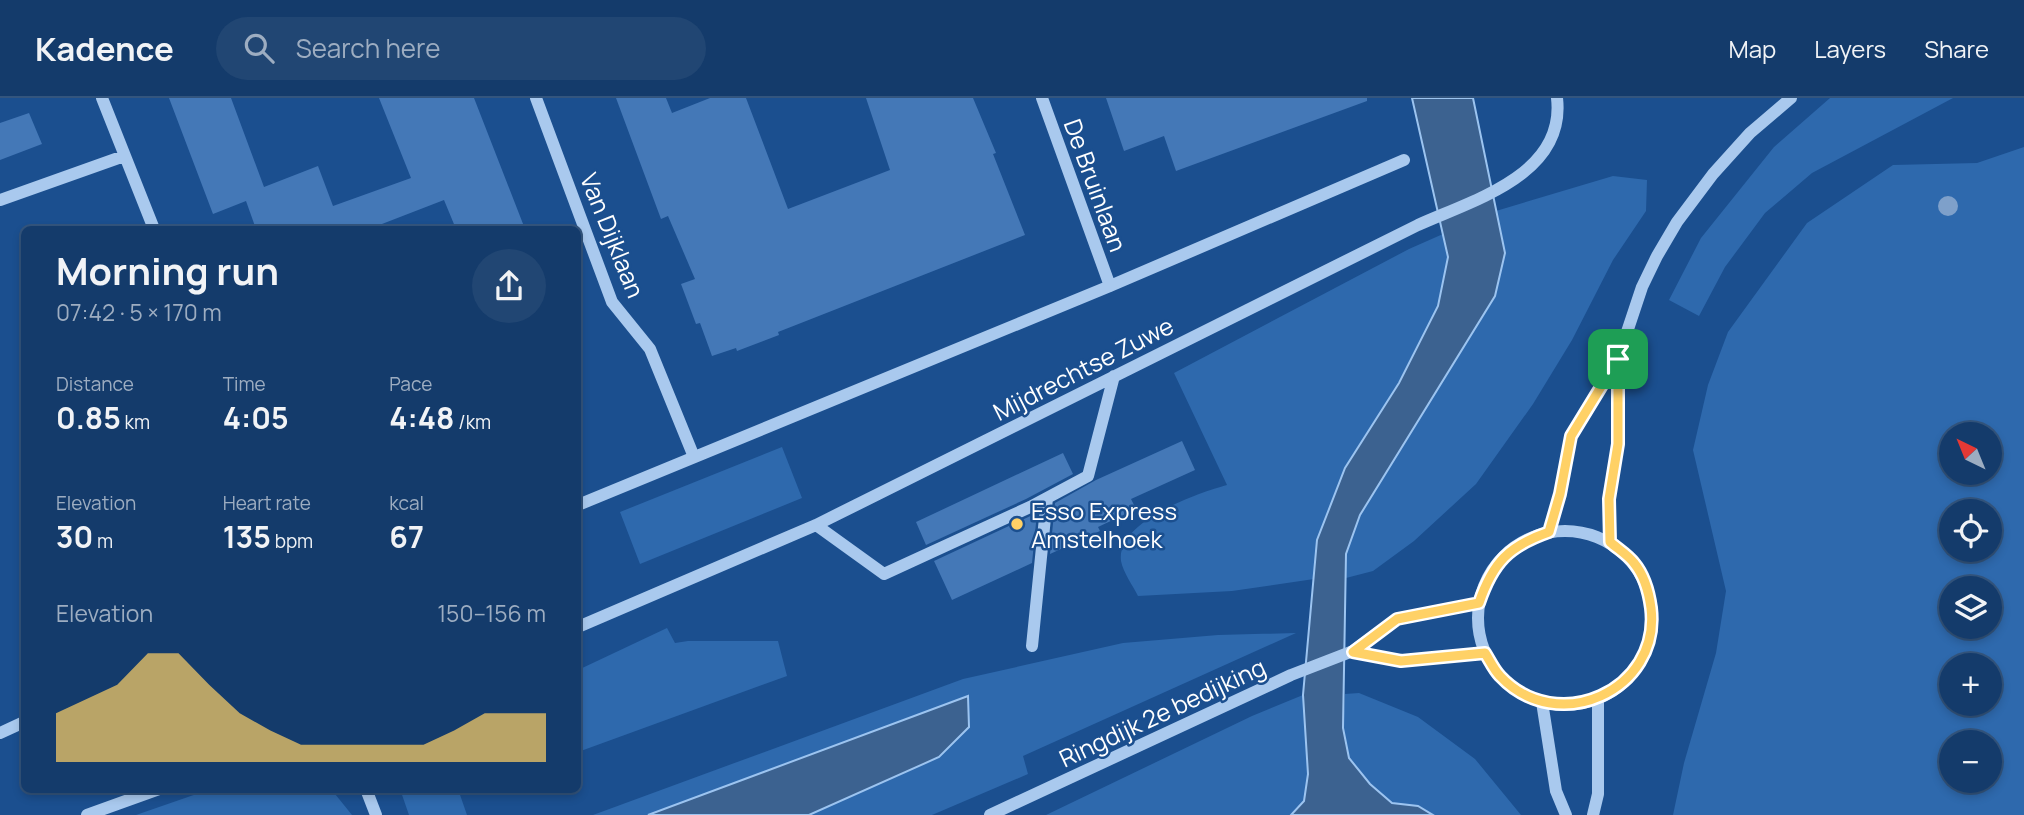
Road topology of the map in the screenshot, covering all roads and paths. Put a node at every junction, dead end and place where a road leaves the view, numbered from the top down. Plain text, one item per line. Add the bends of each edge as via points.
1 (102, 98) edge
2 (536, 98) edge
3 (1042, 98) edge
4 (1558, 98) edge
5 (1791, 98) edge
6 (124, 156) junction
7 (1404, 160) dead end
8 (0, 200) edge
9 (153, 226) edge
10 (1110, 286) junction
11 (1618, 359) junction
12 (1114, 376) junction
13 (694, 457) junction
14 (1046, 498) junction
15 (581, 504) edge
16 (816, 525) junction
17 (1549, 532) junction
18 (1610, 542) junction
19 (1479, 603) junction
20 (581, 626) edge
21 (1032, 646) dead end
22 (1353, 652) junction
23 (1485, 653) junction
24 (1598, 698) junction
25 (1542, 702) junction
26 (21, 723) edge
27 (0, 733) edge
28 (148, 793) edge
29 (368, 793) edge
30 (88, 815) edge
31 (376, 815) edge
32 (989, 815) edge
33 (1566, 815) edge
34 (1593, 815) edge

1 - 6 street
2 - 13 street, Van Dijklaan via 612,302 650,349
3 - 10 street, De Bruinlaan
4 - 12 street, Mijdrechtse Zuwe via 1559,113 1547,149 1525,172
5 - 11 street via 1722,164 1677,222 1642,287
6 - 8 street
6 - 9 street
7 - 10 street
10 - 13 street
11 - 17 street via 1571,436
11 - 18 street via 1618,444 1609,499
12 - 14 street via 1088,476
12 - 16 street, Mijdrechtse Zuwe
13 - 15 street
14 - 16 street via 884,574
14 - 21 street
16 - 20 street, Mijdrechtse Zuwe
17 - 18 street via 1579,531
17 - 19 street via 1524,540 1503,556
18 - 24 street via 1634,563 1649,592 1653,624 1645,655 1625,681
19 - 22 street, Ringdijk 2e bedijking via 1397,619
19 - 23 street
22 - 23 street via 1401,661
22 - 32 street, Ringdijk 2e bedijking via 1291,675
23 - 25 street via 1499,675
24 - 25 street via 1567,705
24 - 34 street via 1598,794
25 - 33 street via 1556,791
26 - 27 street
28 - 30 street
29 - 31 street

